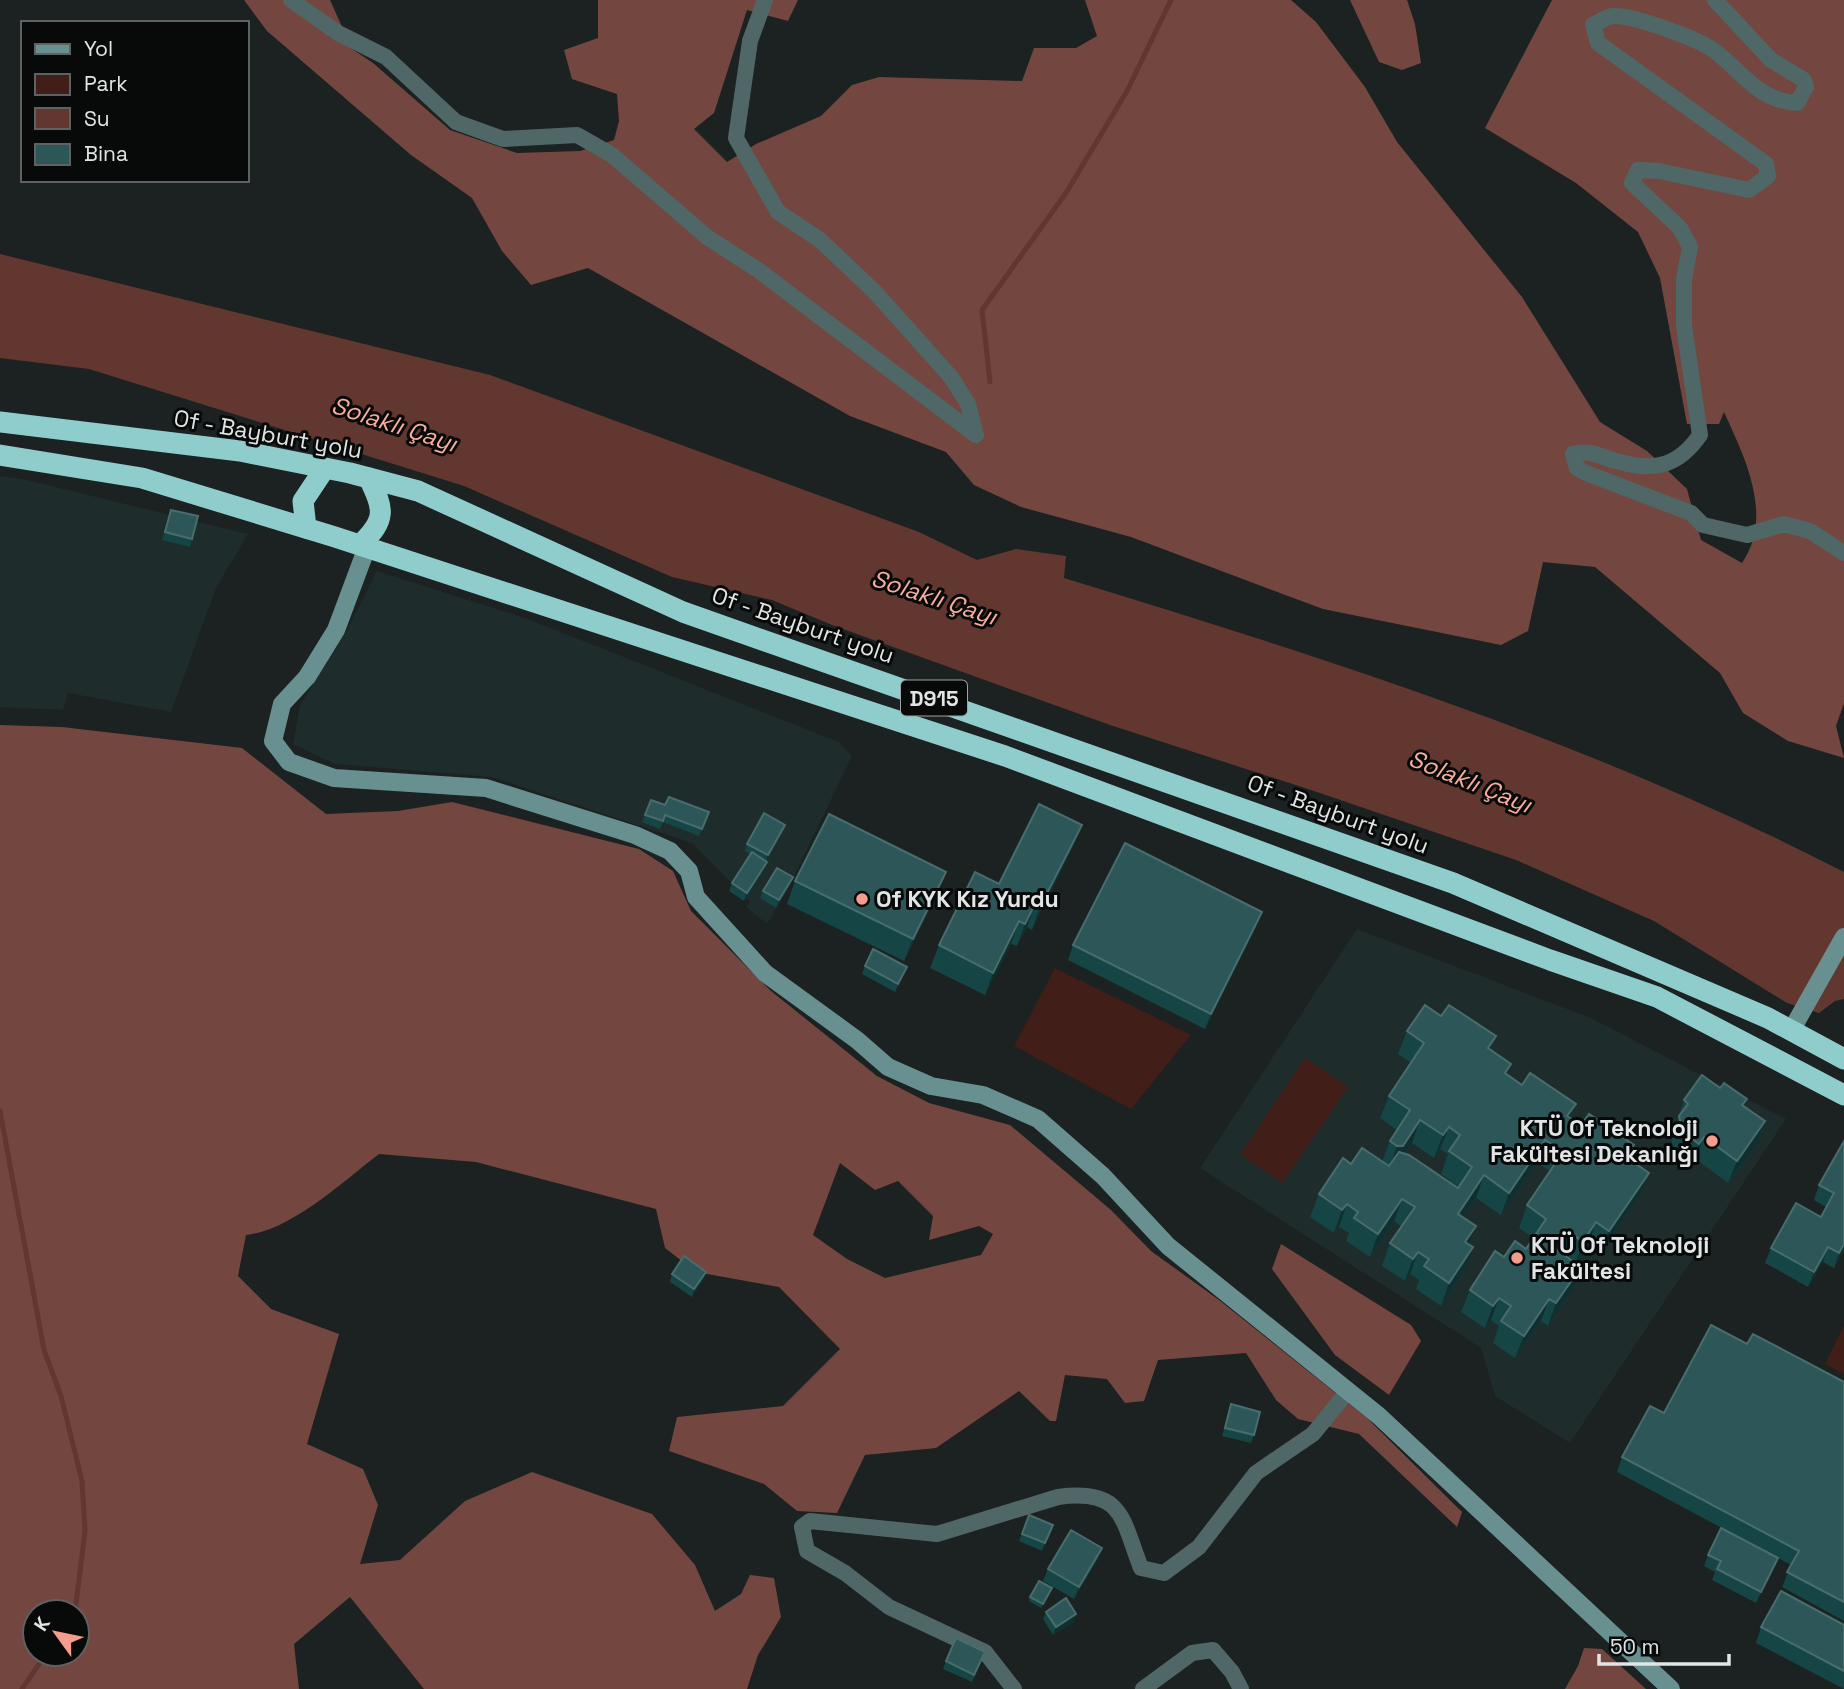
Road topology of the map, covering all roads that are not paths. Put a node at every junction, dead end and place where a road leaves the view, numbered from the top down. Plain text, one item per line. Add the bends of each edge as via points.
1 (291, 0) edge
2 (765, 0) edge
3 (1715, 0) edge
4 (0, 422) edge
5 (0, 455) edge
6 (325, 468) junction
7 (369, 478) junction
8 (306, 528) junction
9 (363, 546) junction
10 (1844, 553) edge
11 (1844, 937) edge
12 (1795, 1024) junction
13 (1844, 1059) edge
14 (1844, 1095) edge
15 (1349, 1391) junction
16 (1014, 1689) edge
17 (1143, 1689) edge
18 (1241, 1689) edge
19 (1671, 1689) edge

1 - 2 street via 338,33 386,57 456,122 503,139 577,135 612,155 707,237 758,270 976,435 968,404 951,377 874,291 820,240 778,212 736,138 750,41
3 - 10 street via 1771,60 1804,80 1806,87 1797,103 1779,102 1755,88 1715,51 1693,40 1627,17 1610,16 1593,25 1598,43 1766,164 1769,176 1749,190 1659,171 1638,170 1632,183 1680,228 1690,247 1684,279 1684,326 1700,435 1686,455 1668,465 1621,463 1588,450 1573,454 1577,468 1586,473 1692,513 1703,524 1748,535 1784,524 1810,531
4 - 6 highway, Of - Bayburt yolu / D915 via 240,451
5 - 8 highway, D915 via 142,478
6 - 7 highway, Of - Bayburt yolu / D915
6 - 8 highway via 303,501
7 - 9 highway via 382,506 378,528
7 - 12 highway, Of - Bayburt yolu / D915 via 418,491 683,612 1453,883
8 - 9 highway, D915
9 - 14 highway, D915 via 1018,761 1657,997
9 - 15 street via 336,630 307,677 282,704 273,741 289,762 334,778 486,788 635,835 670,851 689,871 695,897 765,973 857,1040 887,1068 931,1086 983,1095 1038,1119 1103,1176 1168,1246
11 - 12 street
12 - 13 highway, Of - Bayburt yolu / D915
15 - 16 street via 1313,1434 1256,1473 1199,1546 1164,1573 1141,1568 1118,1509 1100,1499 1076,1495 937,1534 810,1521 802,1527 807,1551 889,1606 985,1651
15 - 19 street
17 - 18 street via 1192,1653 1213,1650

